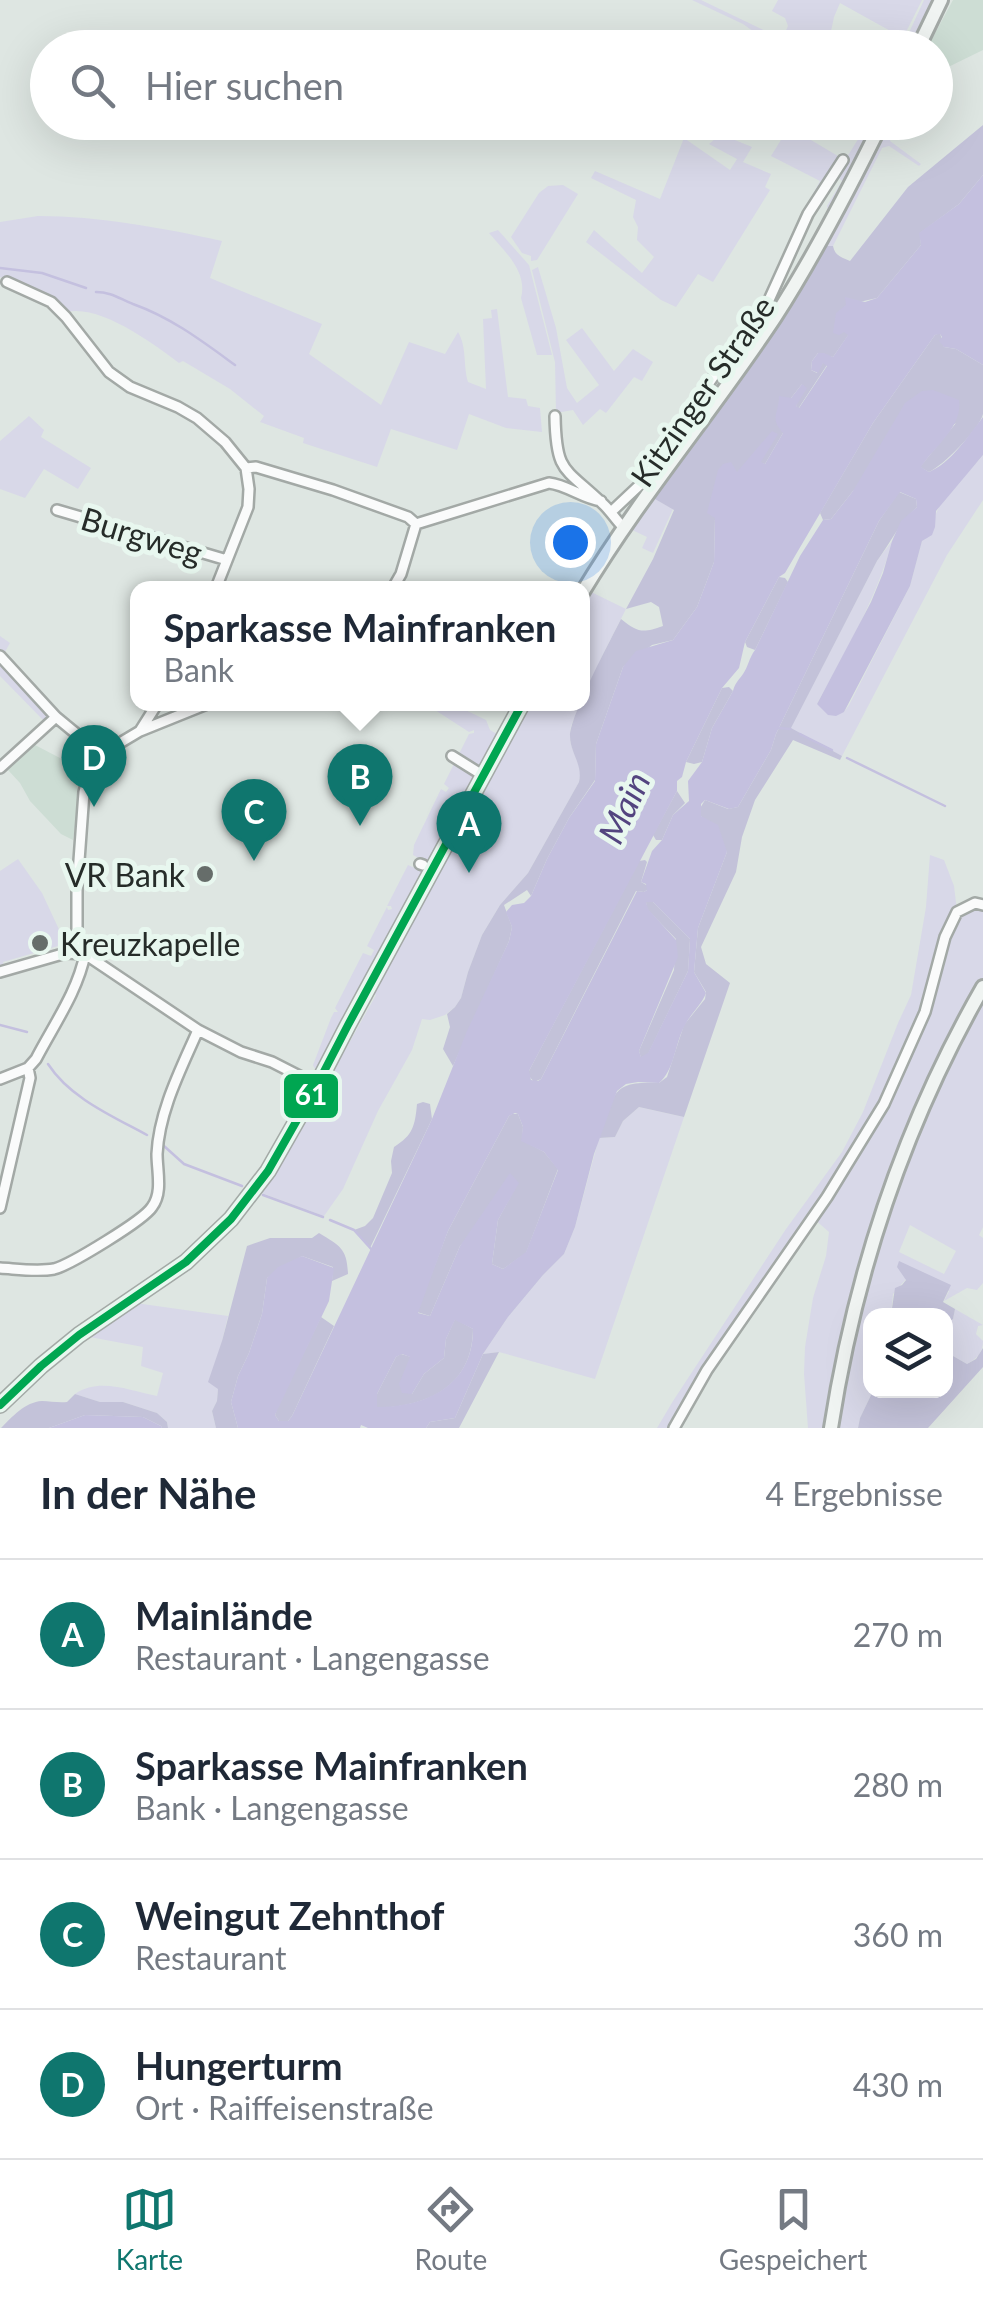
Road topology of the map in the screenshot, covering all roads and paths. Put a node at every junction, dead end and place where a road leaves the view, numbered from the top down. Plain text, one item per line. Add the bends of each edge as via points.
1 (941, 0) edge
2 (927, 30) edge
3 (873, 140) edge
4 (843, 160) dead end
5 (7, 282) dead end
6 (555, 416) dead end
7 (246, 468) junction
8 (601, 501) junction
9 (57, 510) dead end
10 (612, 512) junction
11 (416, 524) junction
12 (623, 527) junction
13 (227, 560) junction
14 (219, 581) edge
15 (397, 581) edge
16 (589, 581) edge
17 (0, 656) edge
18 (152, 711) edge
19 (190, 711) edge
20 (518, 711) edge
21 (56, 717) junction
22 (140, 731) junction
23 (452, 756) dead end
24 (93, 759) junction
25 (1, 766) edge
26 (484, 776) junction
27 (983, 905) edge
28 (85, 954) junction
29 (0, 972) edge
30 (983, 987) edge
31 (198, 1030) junction
32 (28, 1068) junction
33 (0, 1080) edge
34 (318, 1086) junction
35 (0, 1208) edge
36 (0, 1268) edge
37 (0, 1404) edge
38 (674, 1428) edge
39 (832, 1428) edge

1 - 2 main road
3 - 12 main road via 776,316
4 - 10 street, Kitzinger Straße via 808,214 764,311 645,480
5 - 7 street via 51,302 109,372 198,418
6 - 8 street via 560,461
7 - 11 street via 333,490
7 - 13 street via 248,508
8 - 10 street
8 - 11 street via 542,484
9 - 13 street, Burgweg
10 - 12 street
11 - 15 street
12 - 16 main road
13 - 14 street
17 - 21 street
18 - 22 street
19 - 22 street
20 - 26 main road
21 - 24 street via 80,736
21 - 25 street
22 - 24 street
23 - 26 street
24 - 28 street via 76,888 77,935
26 - 34 main road
27 - 38 street via 957,912 925,1012 884,1104
28 - 29 street
28 - 31 street
28 - 32 street
30 - 39 main road via 927,1096 892,1184 866,1263
31 - 34 street
31 - 36 street via 161,1126 153,1207 56,1268
32 - 33 street
32 - 35 street
34 - 37 main road via 268,1171 230,1219 186,1262 79,1335

